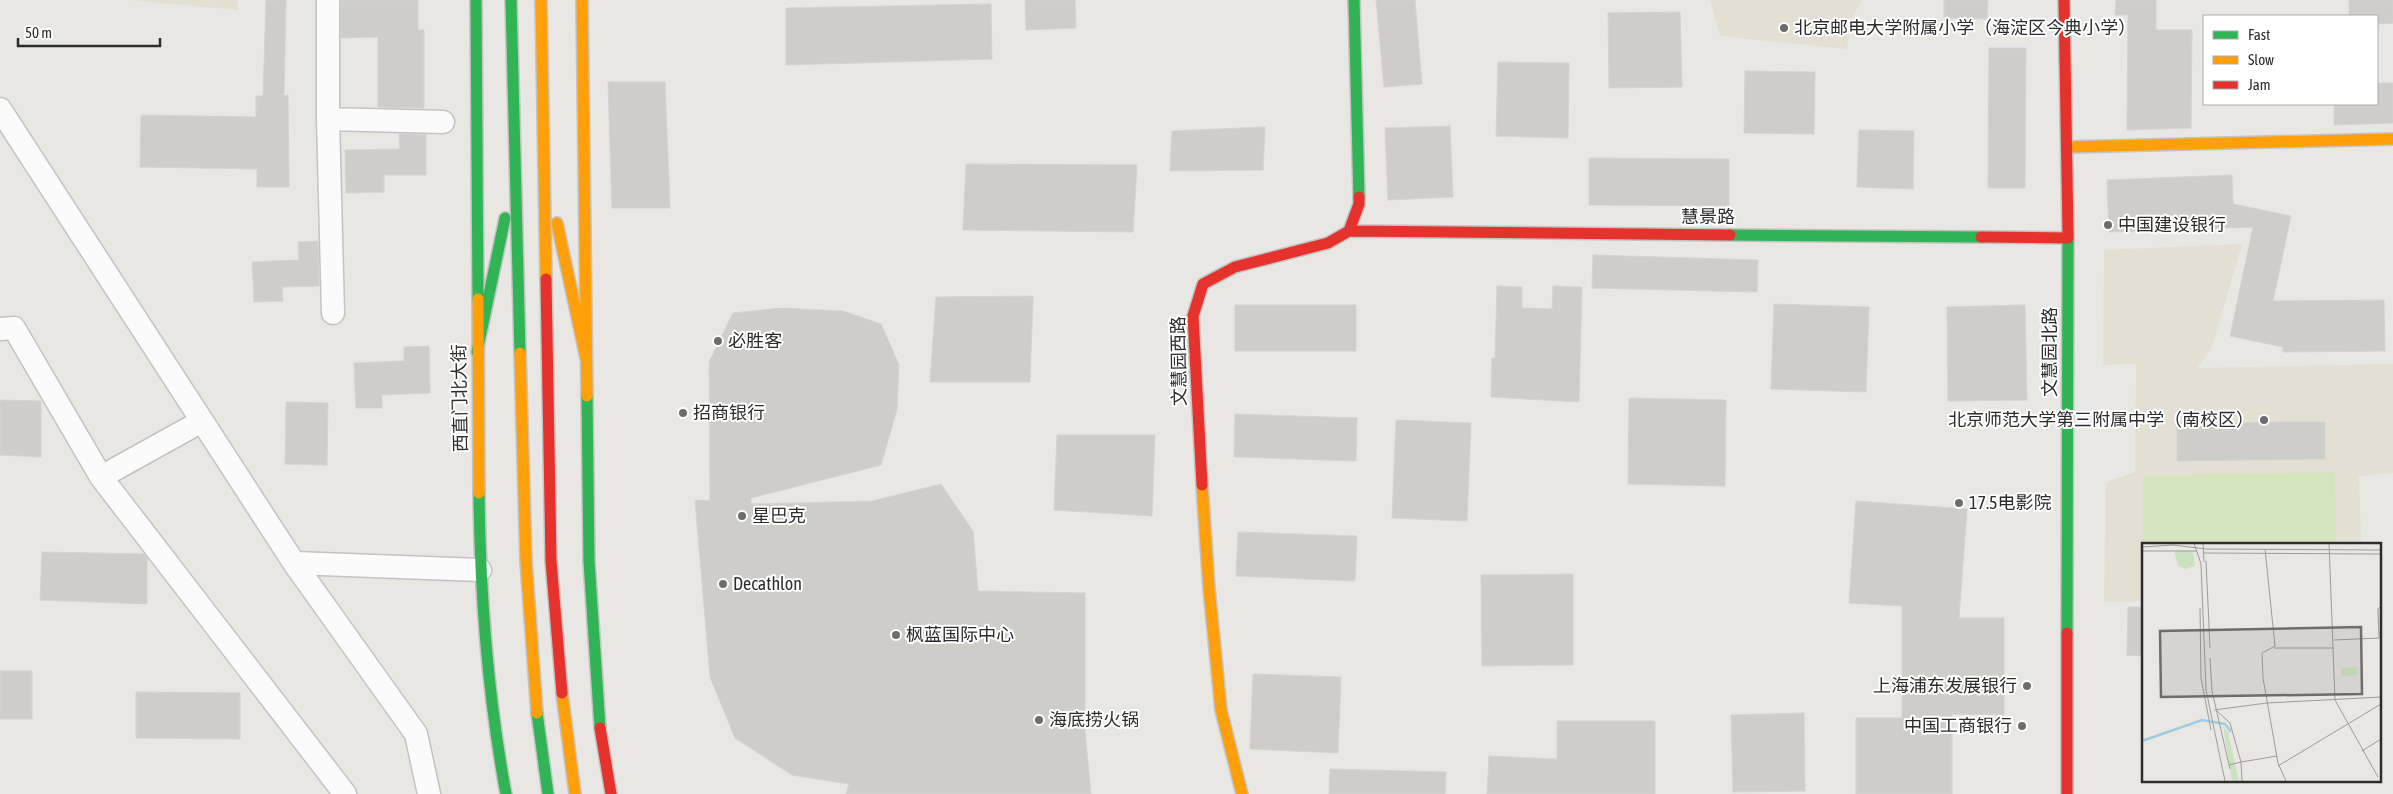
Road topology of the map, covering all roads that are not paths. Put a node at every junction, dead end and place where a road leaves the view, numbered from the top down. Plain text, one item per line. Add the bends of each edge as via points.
1 (328, 0) edge
2 (476, 0) edge
3 (511, 0) edge
4 (541, 0) edge
5 (582, 0) edge
6 (1354, 0) edge
7 (2064, 0) edge
8 (0, 109) edge
9 (328, 119) junction
10 (443, 122) dead end
11 (2393, 139) edge
12 (2068, 147) junction
13 (543, 159) junction
14 (514, 175) junction
15 (1348, 232) junction
16 (2068, 238) junction
17 (333, 313) dead end
18 (0, 329) edge
19 (477, 352) junction
20 (586, 358) junction
21 (202, 421) junction
22 (101, 477) junction
23 (294, 563) junction
24 (480, 570) junction
25 (345, 794) edge
26 (429, 794) edge
27 (506, 794) edge
28 (548, 794) edge
29 (575, 794) edge
30 (611, 794) edge
31 (1242, 794) edge
32 (2067, 794) edge

1 - 9 street
2 - 19 main road, 西直门北大街
3 - 14 main road
4 - 13 main road
5 - 20 main road
6 - 15 main road via 1360,204
7 - 12 main road, 文慧园北路
8 - 21 street
9 - 10 street
9 - 17 street
11 - 12 main road
12 - 16 main road, 文慧园北路
13 - 20 main road
13 - 29 main road via 551,561 564,727
14 - 19 main road
14 - 28 main road via 526,560 537,716
15 - 16 main road, 慧景路
15 - 31 main road, 文慧园西路 via 1328,243 1235,267 1203,284 1193,316 1209,588 1221,710
16 - 32 main road, 文慧园北路
18 - 22 street via 14,328
19 - 24 main road, 西直门北大街
20 - 30 main road via 589,561 599,722
21 - 22 street
21 - 23 street
22 - 25 street
23 - 24 street
23 - 26 street via 416,734
24 - 27 main road, 西直门北大街 via 499,757

